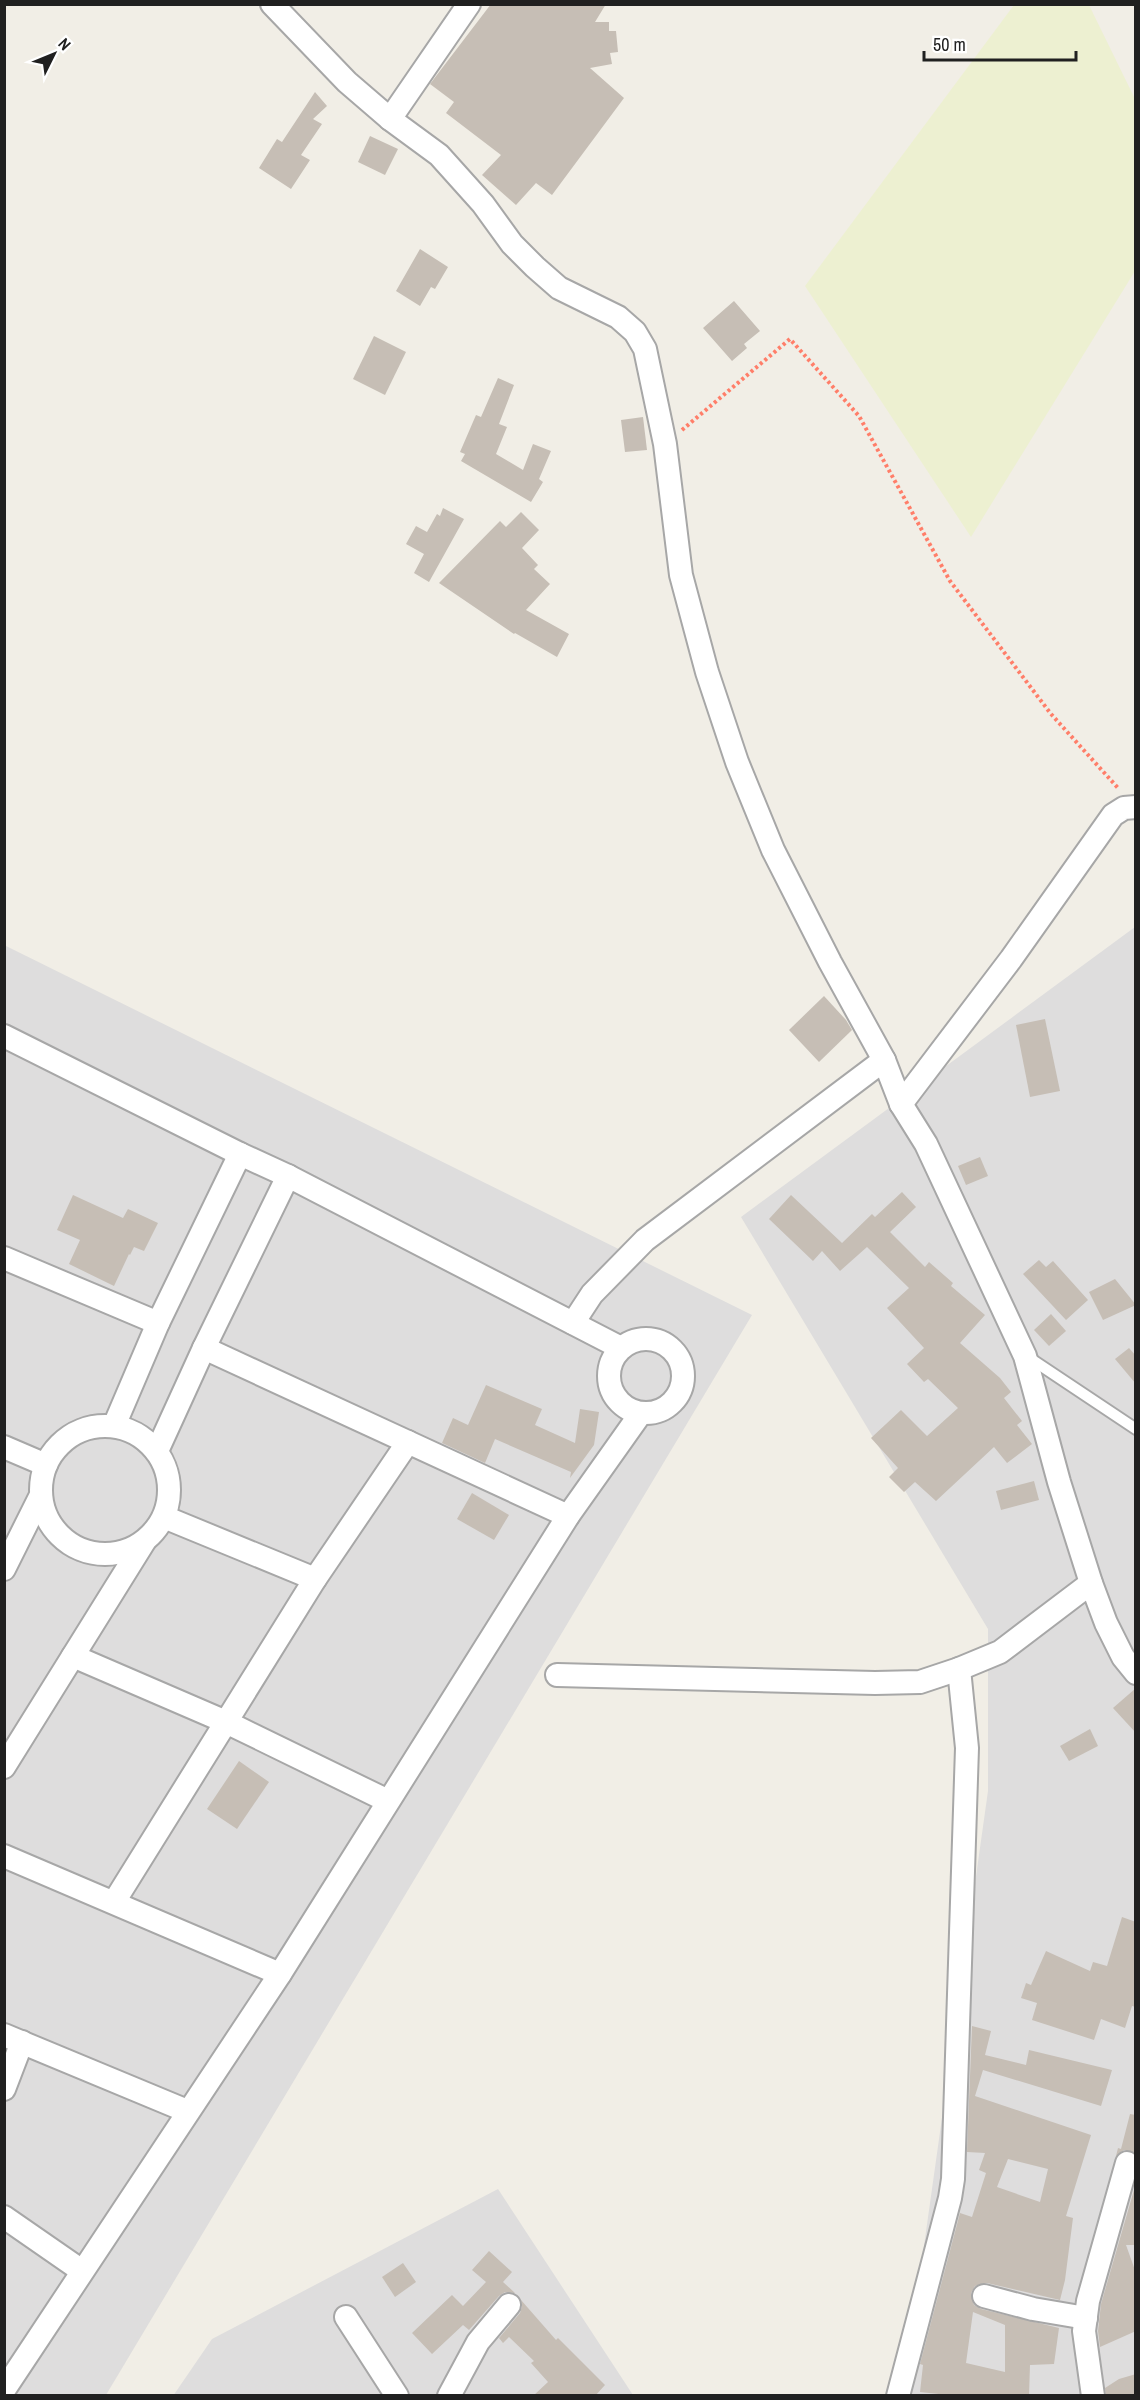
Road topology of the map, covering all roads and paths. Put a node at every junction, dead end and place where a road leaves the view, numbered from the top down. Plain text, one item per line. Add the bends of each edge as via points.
1 (272, 4) edge
2 (469, 4) edge
3 (390, 119) junction
4 (665, 444) junction
5 (1120, 790) dead end
6 (1136, 807) edge
7 (4, 1036) edge
8 (884, 1060) junction
9 (901, 1104) junction
10 (240, 1154) junction
11 (288, 1176) junction
12 (4, 1258) edge
13 (158, 1323) junction
14 (573, 1323) junction
15 (204, 1348) junction
16 (621, 1348) junction
17 (1025, 1356) junction
18 (641, 1413) junction
19 (114, 1426) junction
20 (1136, 1429) edge
21 (408, 1442) junction
22 (4, 1446) edge
23 (157, 1451) junction
24 (46, 1465) junction
25 (41, 1495) junction
26 (568, 1516) junction
27 (164, 1517) junction
28 (145, 1541) junction
29 (4, 1569) edge
30 (315, 1579) junction
31 (1091, 1583) junction
32 (73, 1656) junction
33 (959, 1669) junction
34 (1136, 1673) edge
35 (557, 1675) dead end
36 (226, 1722) junction
37 (4, 1767) edge
38 (388, 1801) junction
39 (4, 1856) edge
40 (114, 1902) junction
41 (280, 1974) junction
42 (13, 2039) edge
43 (4, 2089) edge
44 (187, 2111) junction
45 (1127, 2163) dead end
46 (4, 2217) edge
47 (81, 2271) junction
48 (984, 2296) dead end
49 (508, 2305) dead end
50 (346, 2316) dead end
51 (1086, 2318) junction
52 (4, 2390) edge
53 (397, 2396) edge
54 (448, 2396) edge
55 (898, 2396) edge
56 (1094, 2396) edge

1 - 3 street via 347,82
2 - 3 street
3 - 4 street via 439,155 512,244 559,288 618,317 635,333 645,349
4 - 5 path via 790,339 859,416 950,581 1051,714
4 - 8 street via 681,575 737,762 773,850
6 - 9 street via 1113,815 1006,967
7 - 10 street
8 - 9 street
8 - 14 street via 645,1240 592,1294
9 - 17 street via 926,1144
10 - 11 street
10 - 13 street
11 - 14 street
11 - 15 street
12 - 13 street
13 - 19 street
14 - 16 street
15 - 21 street
15 - 23 street
16 - 18 street via 611,1362 608,1378 613,1395 625,1407
16 - 18 street via 638,1340 656,1340 672,1350 682,1366 683,1384 674,1401 659,1411
17 - 20 lane
17 - 31 street
18 - 26 street
19 - 23 street via 138,1435
19 - 24 street via 93,1426 73,1434 57,1447
21 - 26 street
21 - 30 street
22 - 24 street
23 - 27 street via 167,1472 170,1495
24 - 25 street
25 - 28 street via 47,1517 60,1536 80,1549 102,1554 124,1552
25 - 29 street
26 - 38 street
27 - 28 street
27 - 30 street
28 - 32 street
30 - 36 street
31 - 33 street via 1000,1652
31 - 34 street via 1123,1658
32 - 36 street
32 - 37 street
33 - 35 street via 920,1682 875,1683
33 - 55 street via 967,1748 953,2179
36 - 38 street
36 - 40 street
38 - 41 street
39 - 40 street
40 - 41 street
41 - 44 street
42 - 43 street
42 - 44 street
44 - 47 street
45 - 51 street via 1097,2261
46 - 47 street
47 - 52 street
48 - 51 street
49 - 54 street via 478,2342
50 - 53 street
51 - 56 street via 1084,2331

